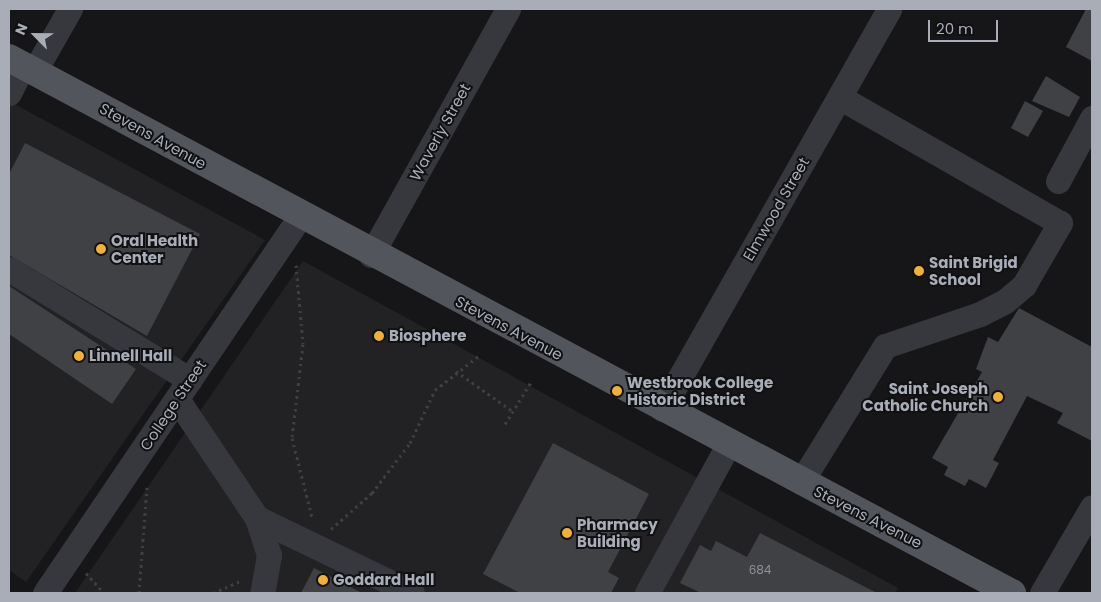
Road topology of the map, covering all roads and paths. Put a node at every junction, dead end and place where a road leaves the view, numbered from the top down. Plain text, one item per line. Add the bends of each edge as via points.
1 (70, 9) edge
2 (508, 9) edge
3 (889, 9) edge
4 (22, 66) edge
5 (9, 93) edge
6 (839, 97) junction
7 (1092, 118) edge
8 (1058, 181) dead end
9 (300, 216) junction
10 (294, 254) dead end
11 (371, 255) junction
12 (9, 269) edge
13 (480, 354) dead end
14 (456, 371) junction
15 (530, 382) dead end
16 (183, 390) junction
17 (662, 409) junction
18 (512, 412) junction
19 (505, 424) dead end
20 (728, 445) junction
21 (148, 477) dead end
22 (801, 482) junction
23 (1092, 507) edge
24 (258, 518) junction
25 (316, 542) junction
26 (45, 593) edge
27 (139, 593) edge
28 (262, 593) edge
29 (412, 593) edge
30 (647, 593) edge
31 (1012, 593) edge
32 (1042, 593) edge

1 - 4 street
2 - 11 street, Waverly Street
3 - 6 street, Elmwood Street
4 - 5 street
4 - 9 main road, Stevens Avenue
6 - 17 street, Elmwood Street
6 - 22 street via 1060,223 1024,285 1004,302 980,314 885,346
7 - 8 street
9 - 11 main road, Stevens Avenue
9 - 16 street, College Street
10 - 25 path via 304,344 292,438
11 - 17 main road, Stevens Avenue
12 - 16 street
13 - 14 path
14 - 18 path
14 - 25 path via 435,390 410,443 372,492
15 - 18 path
16 - 24 street
16 - 26 street, College Street
17 - 20 main road, Stevens Avenue
18 - 19 path
20 - 22 main road, Stevens Avenue
20 - 30 street
21 - 27 path
22 - 31 main road, Stevens Avenue
23 - 32 street
24 - 25 street
24 - 28 street via 270,555
25 - 29 street

